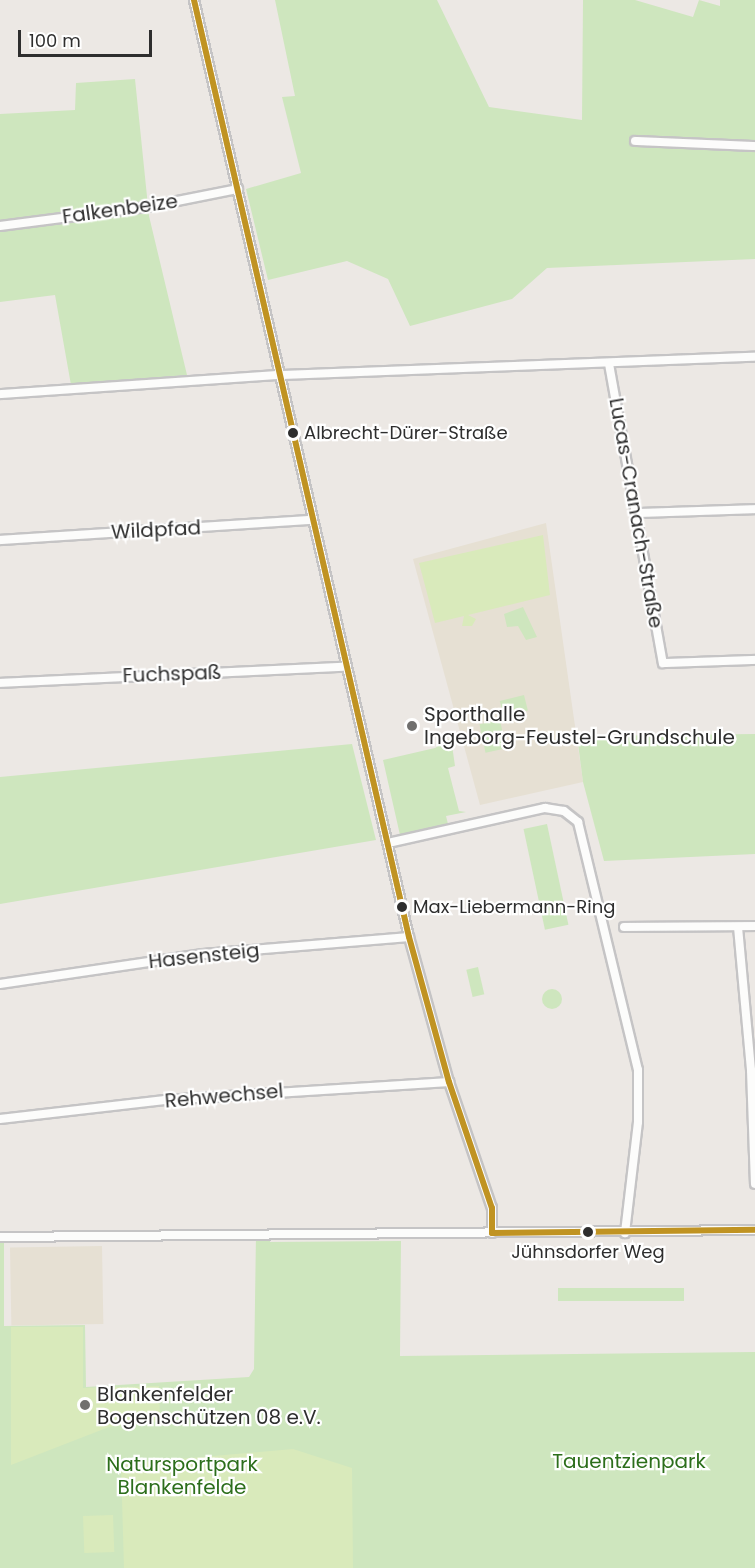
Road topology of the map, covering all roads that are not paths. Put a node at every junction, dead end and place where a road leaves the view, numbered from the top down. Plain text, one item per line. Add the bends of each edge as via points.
1 (194, 0) edge
2 (635, 141) dead end
3 (755, 146) edge
4 (238, 189) junction
5 (0, 226) edge
6 (755, 357) edge
7 (609, 364) junction
8 (280, 375) junction
9 (0, 394) edge
10 (755, 509) edge
11 (636, 513) junction
12 (312, 520) junction
13 (0, 540) edge
14 (755, 660) edge
15 (345, 667) junction
16 (0, 683) edge
17 (388, 843) junction
18 (755, 926) edge
19 (624, 927) dead end
20 (738, 927) junction
21 (409, 937) junction
22 (0, 984) edge
23 (753, 1070) edge
24 (449, 1082) junction
25 (0, 1119) edge
26 (755, 1184) edge
27 (755, 1230) edge
28 (492, 1233) junction
29 (625, 1233) junction
30 (0, 1237) edge

1 - 4 street
2 - 3 street
4 - 5 street, Falkenbeize via 147,207
4 - 8 street
6 - 7 street
7 - 8 street
7 - 11 street, Lucas-Cranach-Straße
8 - 9 street
8 - 12 street
10 - 11 street
11 - 14 street, Lucas-Cranach-Straße via 663,663
12 - 13 street, Wildpfad
12 - 15 street
15 - 16 street, Fuchspaß
15 - 17 street
17 - 21 street
17 - 29 street via 545,808 564,811 578,822 638,1070 638,1122
18 - 20 street
19 - 20 street
20 - 23 street
21 - 22 street, Hasensteig via 203,954
21 - 24 street
23 - 26 street
24 - 25 street, Rehwechsel via 165,1100
24 - 28 street via 492,1208
27 - 29 street
28 - 29 street
28 - 30 street

